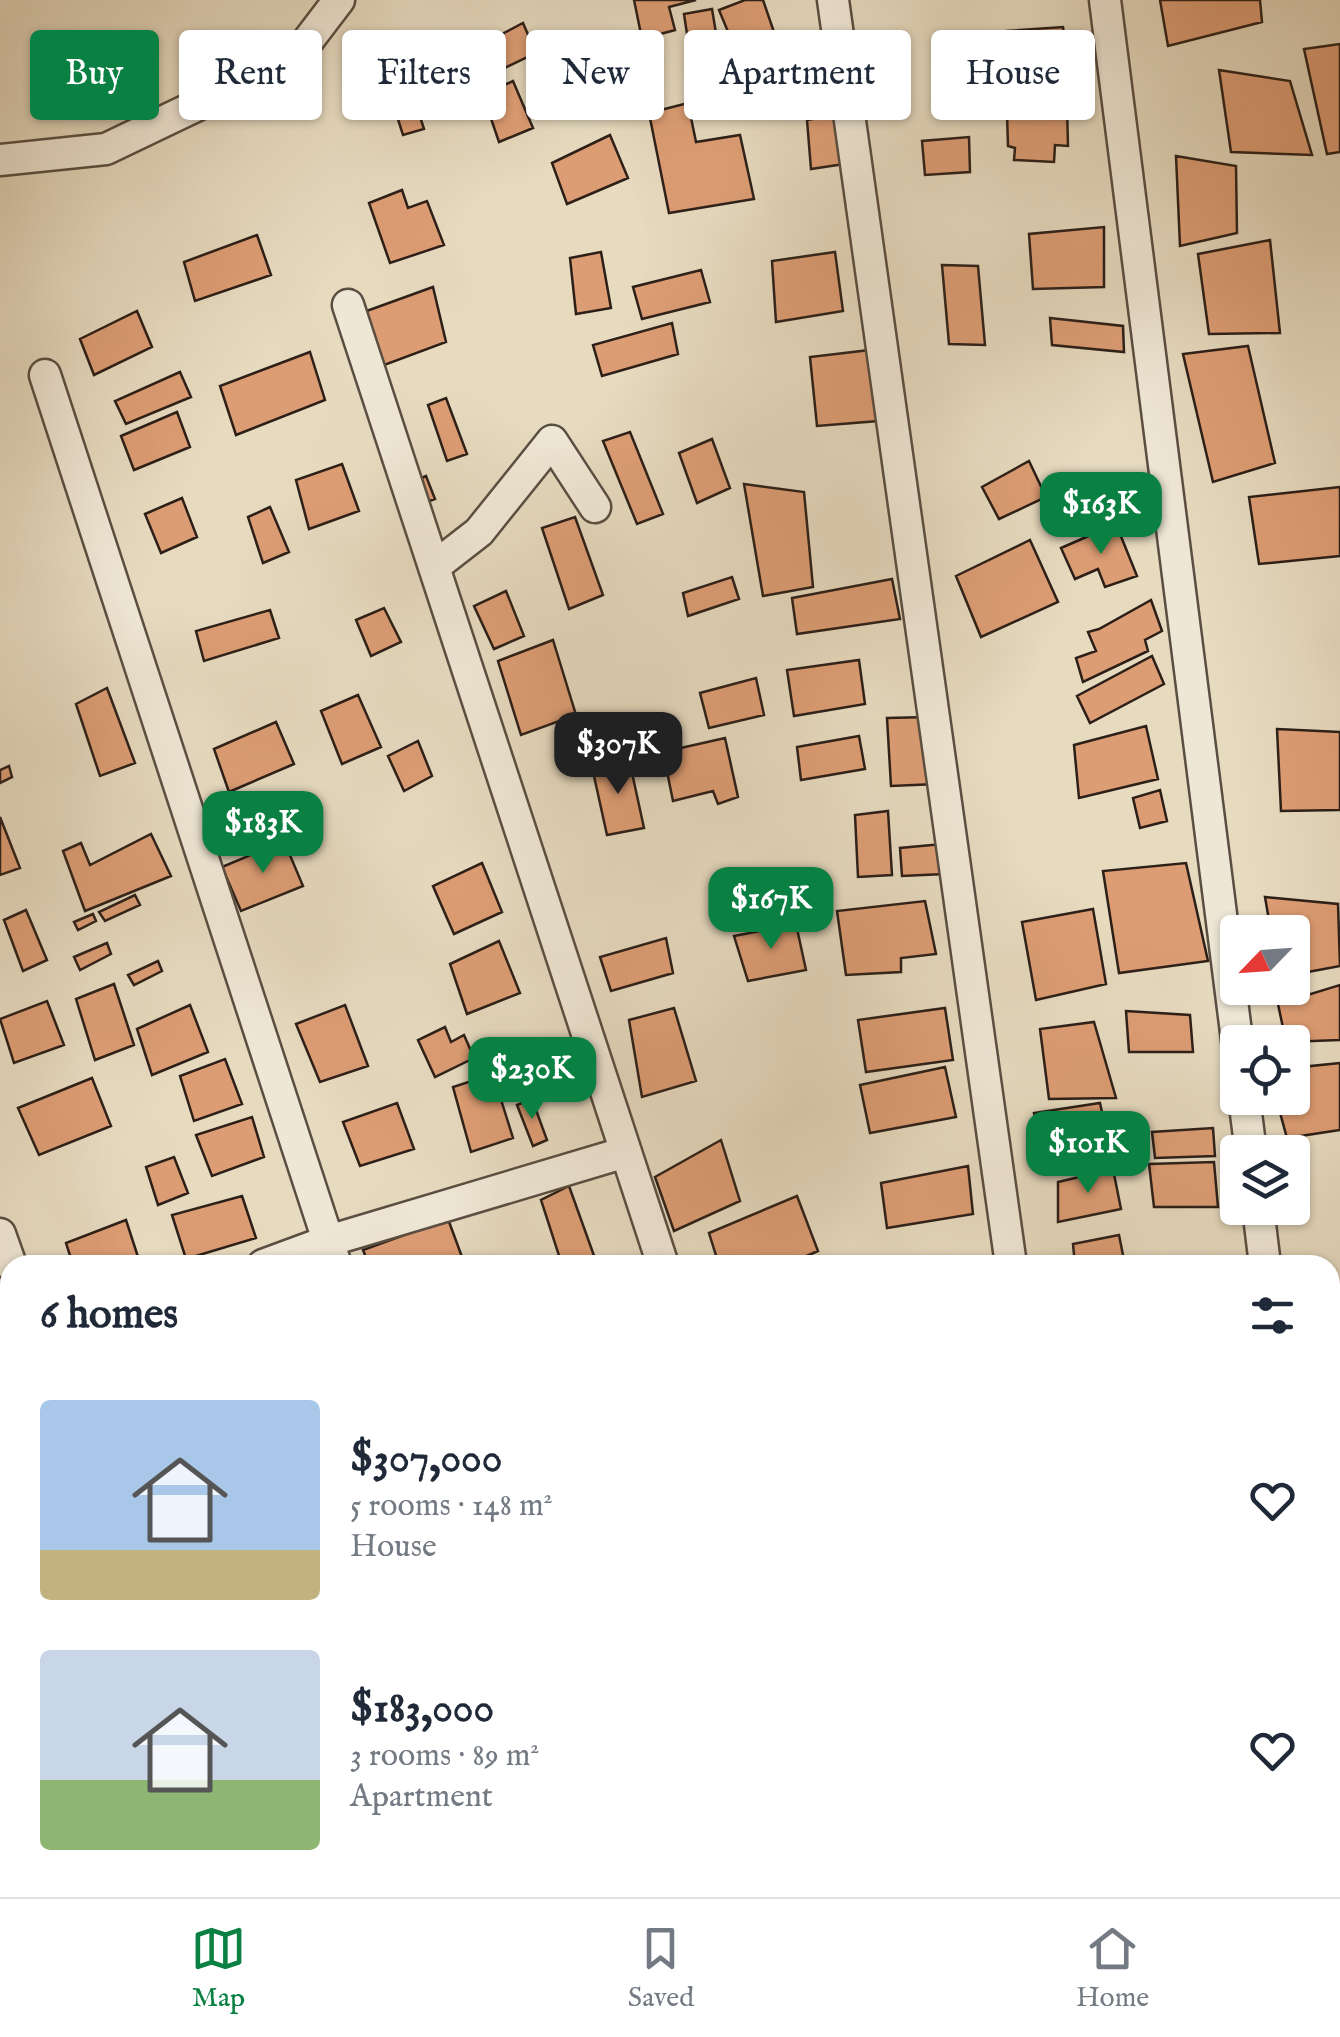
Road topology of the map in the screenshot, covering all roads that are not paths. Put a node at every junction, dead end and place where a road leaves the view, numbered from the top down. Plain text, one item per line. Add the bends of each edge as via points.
1 (338, 0) edge
2 (833, 0) edge
3 (1105, 0) edge
4 (0, 160) edge
5 (348, 305) dead end
6 (45, 375) dead end
7 (595, 507) dead end
8 (434, 567) junction
9 (1235, 1025) edge
10 (626, 1152) junction
11 (1260, 1225) edge
12 (332, 1253) edge
13 (659, 1255) edge
14 (1010, 1255) edge
15 (1264, 1255) edge

1 - 4 street via 294,59 123,141 106,149
2 - 14 street
3 - 9 street
5 - 8 street
6 - 12 street
7 - 8 street via 552,442 478,532
8 - 10 street
10 - 12 street
10 - 13 street
11 - 15 street

